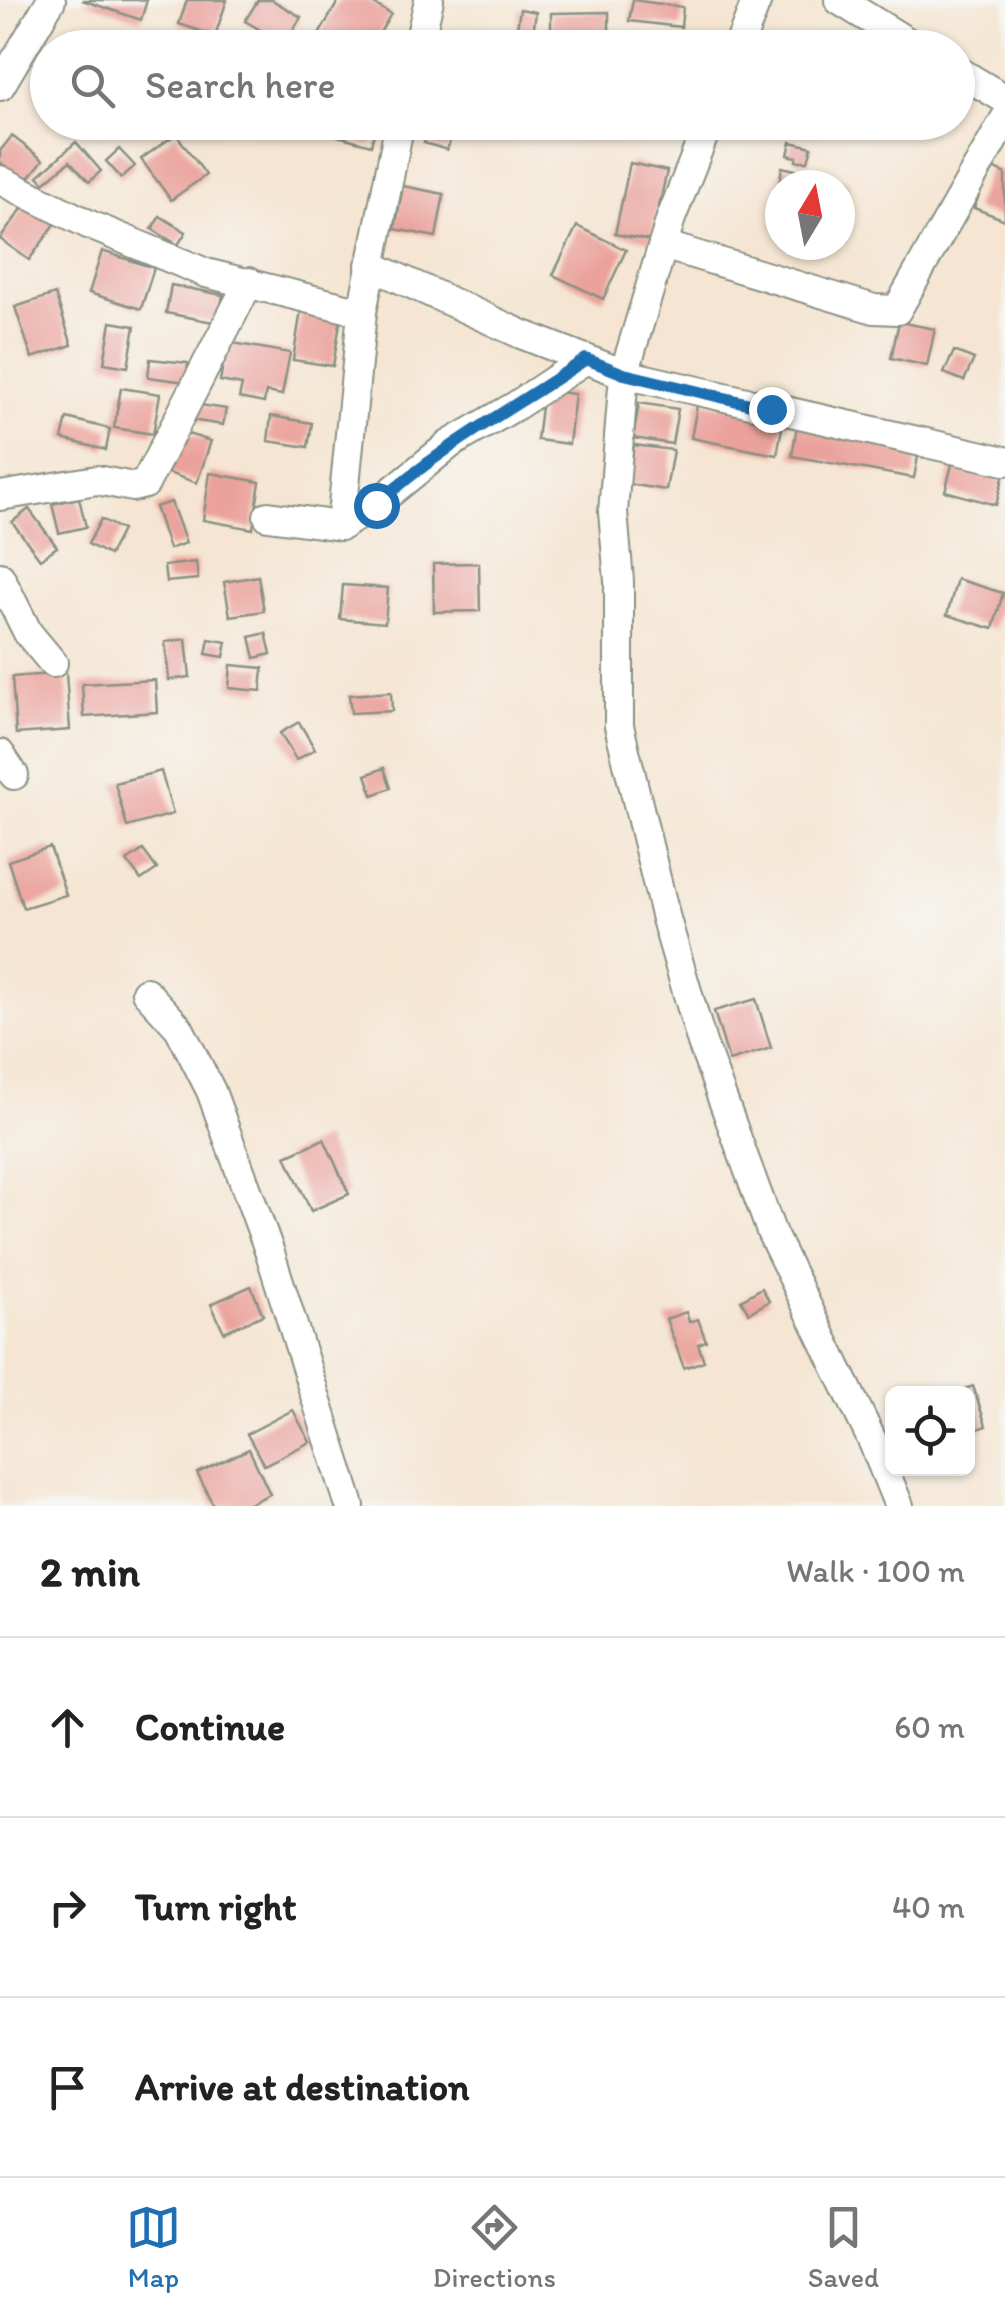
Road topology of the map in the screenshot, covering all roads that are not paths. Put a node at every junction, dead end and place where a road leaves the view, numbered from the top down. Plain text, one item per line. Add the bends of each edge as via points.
1 (51, 0) edge
2 (429, 0) edge
3 (756, 0) edge
4 (838, 0) edge
5 (33, 30) edge
6 (422, 30) edge
7 (745, 30) edge
8 (887, 30) edge
9 (30, 35) edge
10 (975, 81) edge
11 (0, 86) edge
12 (1005, 99) edge
13 (1005, 119) edge
14 (396, 140) edge
15 (701, 140) edge
16 (0, 180) edge
17 (663, 245) junction
18 (370, 265) junction
19 (249, 282) junction
20 (362, 312) junction
21 (586, 359) junction
22 (624, 374) junction
23 (1005, 461) edge
24 (0, 496) edge
25 (268, 516) dead end
26 (341, 526) junction
27 (0, 577) edge
28 (53, 663) dead end
29 (146, 992) dead end
30 (350, 1506) edge
31 (899, 1506) edge

1 - 5 street
2 - 6 street
3 - 7 street
4 - 8 street
9 - 11 street
10 - 12 street
13 - 17 street via 897,310 874,309
14 - 18 street
15 - 17 street
16 - 19 street via 174,260
17 - 22 street
18 - 20 street
18 - 21 street
19 - 20 street
19 - 24 street via 144,484 97,480
20 - 26 street
21 - 22 street
21 - 26 street via 450,444
22 - 23 street
22 - 31 street via 613,512 619,726 702,1044 772,1234
25 - 26 street
27 - 28 street via 28,633
29 - 30 street via 178,1028 211,1091

